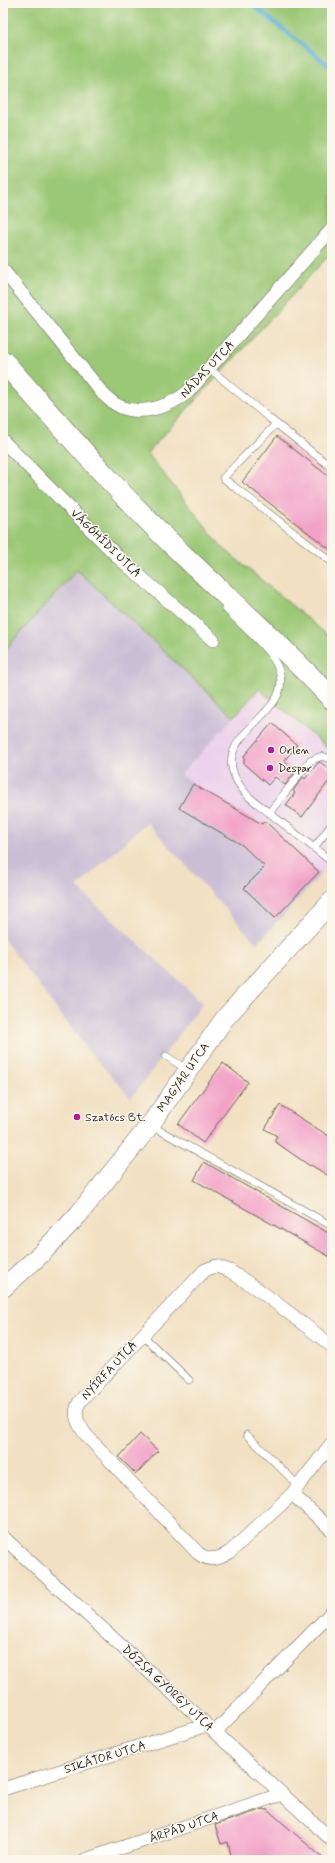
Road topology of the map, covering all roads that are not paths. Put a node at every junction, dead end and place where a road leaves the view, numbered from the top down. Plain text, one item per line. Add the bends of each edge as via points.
1 (332, 229) edge
2 (3, 270) edge
3 (3, 361) edge
4 (210, 369) junction
5 (276, 424) junction
6 (3, 441) edge
7 (332, 468) edge
8 (179, 551) junction
9 (332, 562) edge
10 (204, 585) dead end
11 (218, 601) dead end
12 (213, 640) dead end
13 (304, 668) junction
14 (332, 690) edge
15 (332, 699) edge
16 (332, 760) edge
17 (269, 813) junction
18 (332, 824) edge
19 (314, 848) junction
20 (332, 862) edge
21 (332, 900) edge
22 (166, 1056) dead end
23 (188, 1070) junction
24 (150, 1125) junction
25 (332, 1226) edge
26 (3, 1288) edge
27 (142, 1335) junction
28 (332, 1346) edge
29 (189, 1380) dead end
30 (247, 1435) dead end
31 (332, 1443) edge
32 (296, 1490) junction
33 (332, 1530) edge
34 (3, 1537) edge
35 (332, 1612) edge
36 (211, 1728) junction
37 (3, 1789) edge
38 (282, 1794) junction
39 (332, 1840) edge
40 (85, 1860) edge

1 - 4 street, NÁDAS UTCA
2 - 4 street, NÁDAS UTCA via 94,384 119,407 135,410 160,408 170,404 188,392
3 - 8 main road via 94,463
4 - 5 lane
5 - 7 lane
5 - 9 lane via 223,478
6 - 12 street, VÁGÓHÍDI UTCA via 118,557
8 - 10 lane
8 - 13 main road
11 - 17 lane via 271,654 280,671 281,682 277,698 238,743 231,756 234,776 241,789
13 - 14 main road
13 - 15 main road
16 - 17 lane via 322,756 310,762
17 - 19 lane
18 - 19 lane
19 - 20 lane
21 - 23 street, MAGYAR UTCA via 230,1012
22 - 23 lane
23 - 24 street, MAGYAR UTCA
24 - 25 lane
24 - 26 street, MAGYAR UTCA via 62,1233
27 - 28 street, NYÍRFA UTCA via 205,1270 216,1266 244,1280
27 - 29 lane
27 - 32 street, NYÍRFA UTCA via 80,1401 76,1418 86,1435 182,1537 203,1557 219,1558 230,1552
30 - 32 lane
31 - 32 street, NYÍRFA UTCA
32 - 33 street
34 - 36 street, DÓZSA GYÖRGY UTCA
35 - 36 street, SIKÁTOR UTCA
36 - 37 street, SIKÁTOR UTCA
36 - 38 street, DÓZSA GYÖRGY UTCA
38 - 39 street, DÓZSA GYÖRGY UTCA
38 - 40 street, ÁRPÁD UTCA

